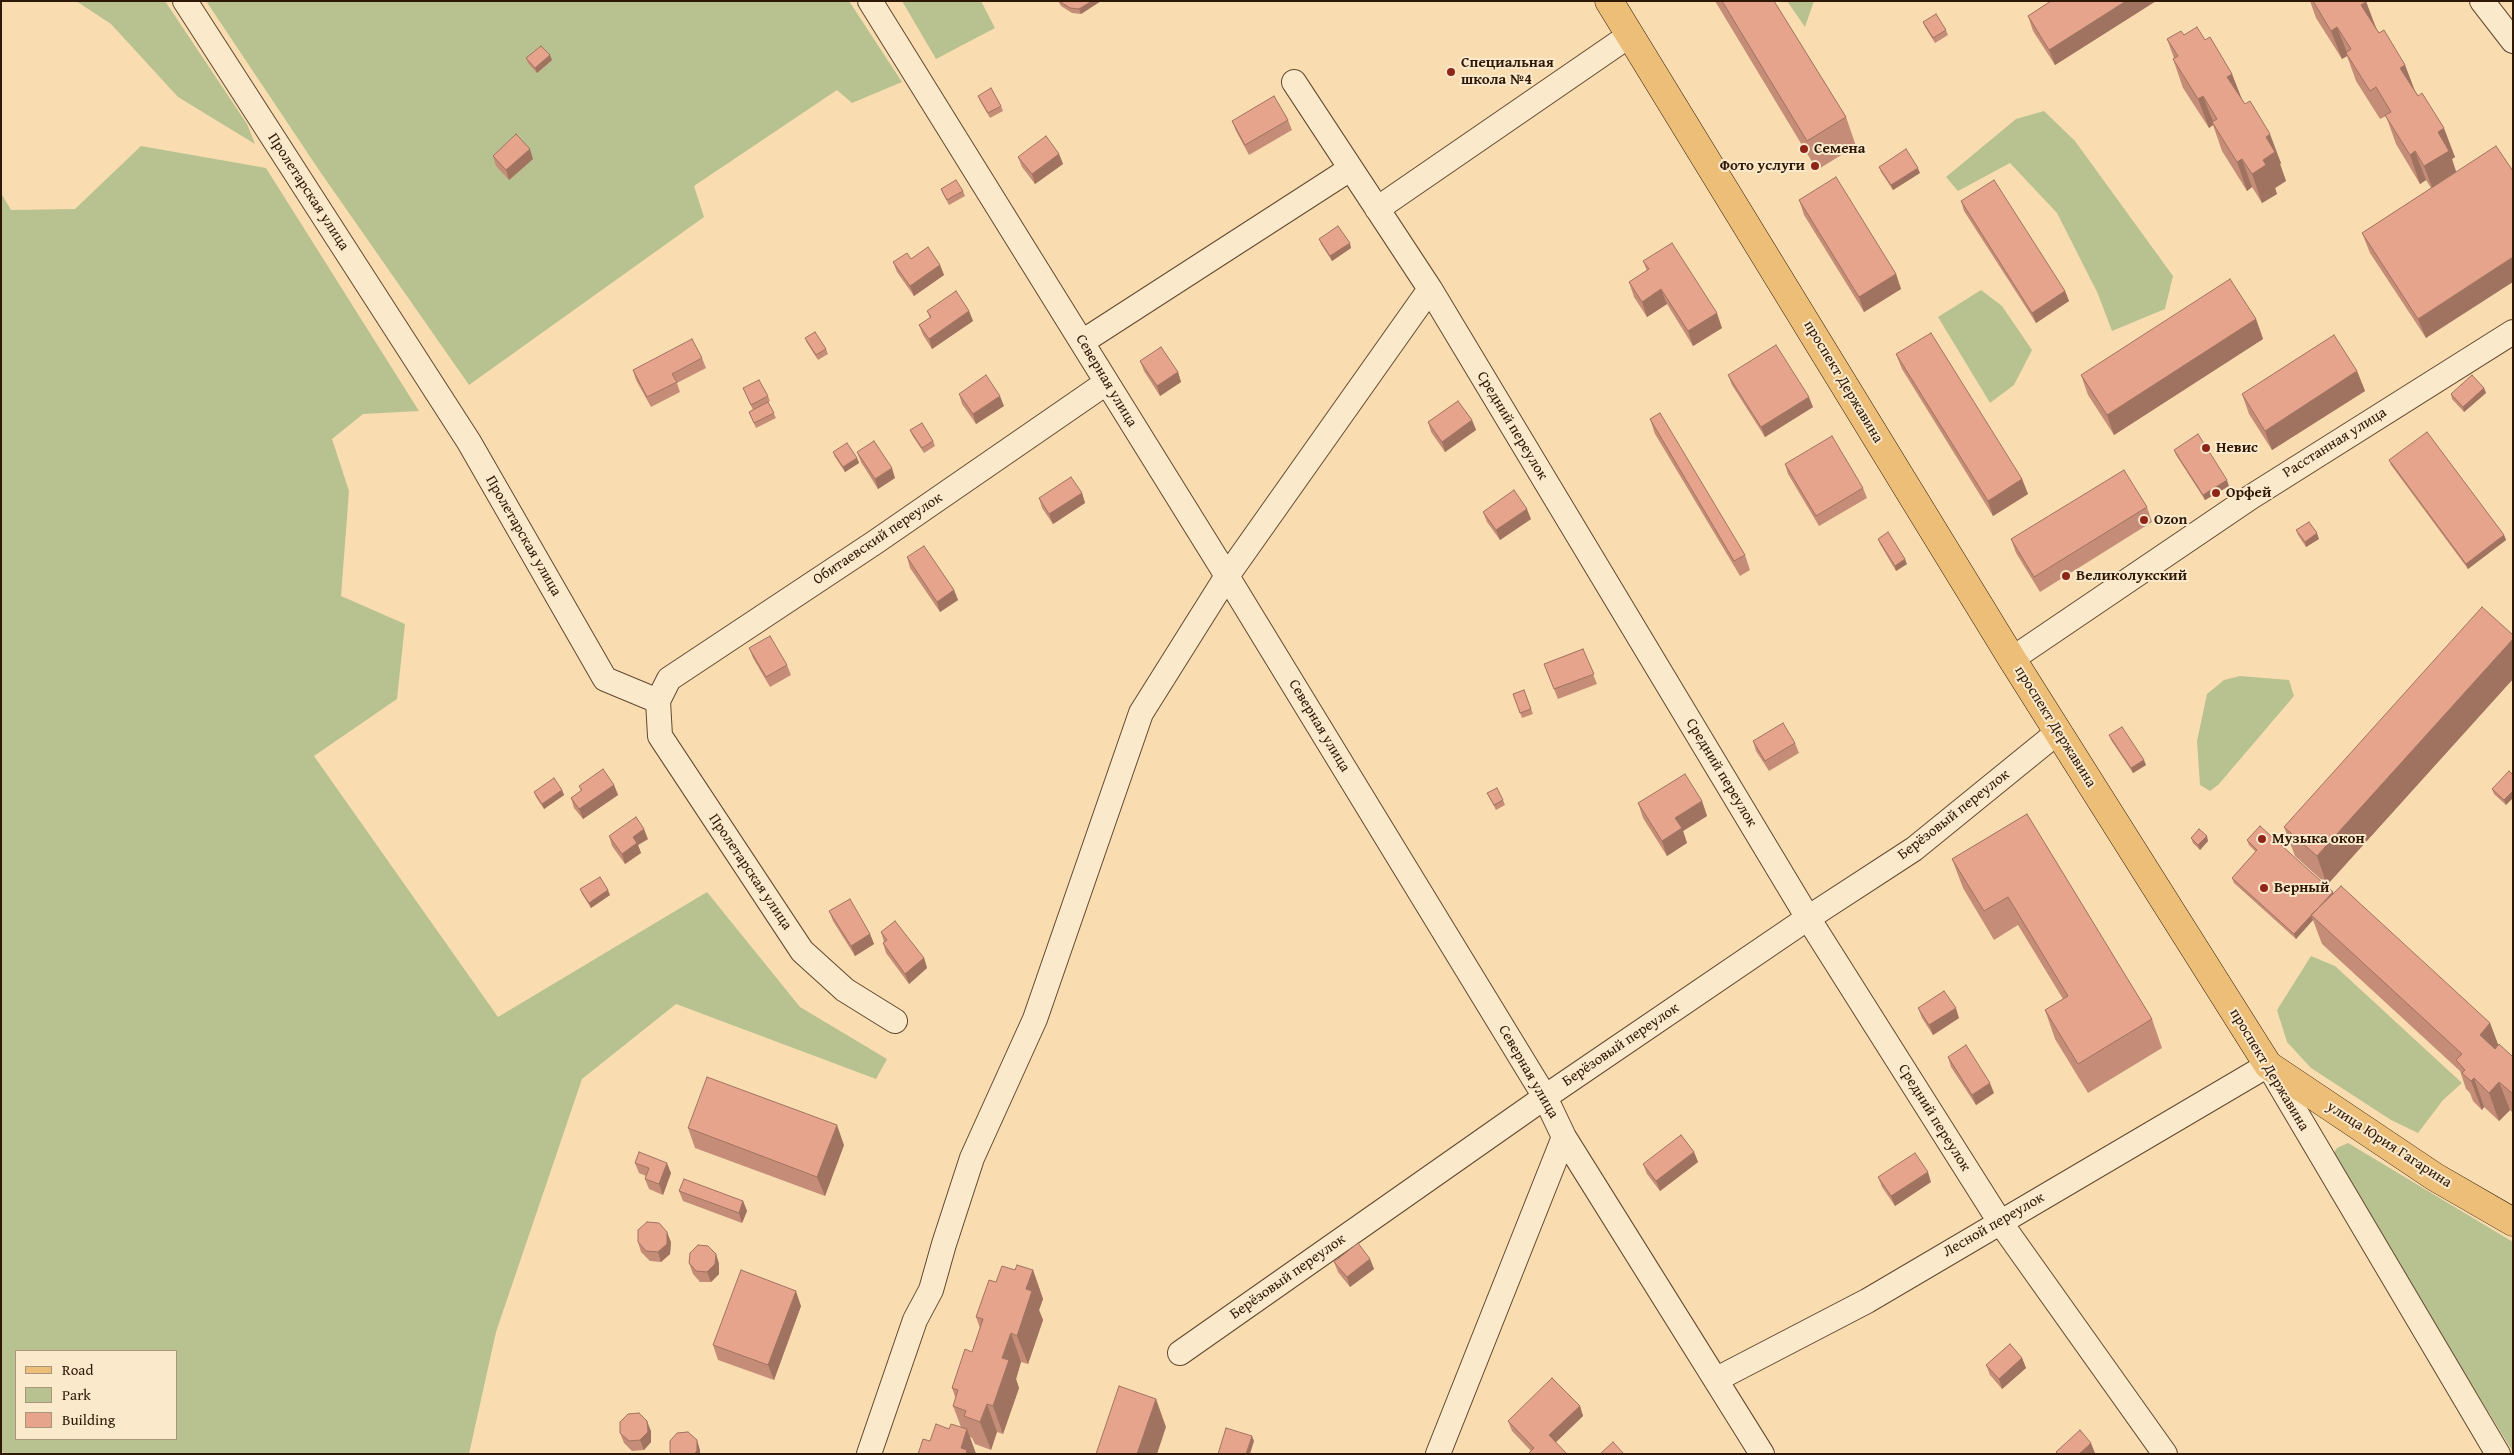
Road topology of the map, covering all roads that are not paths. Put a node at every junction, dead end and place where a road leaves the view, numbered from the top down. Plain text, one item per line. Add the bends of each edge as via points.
1 (185, 1) edge
2 (870, 1) edge
3 (1609, 1) edge
4 (2482, 1) edge
5 (1630, 35) junction
6 (2513, 41) edge
7 (1294, 82) dead end
8 (1350, 169) junction
9 (1377, 209) junction
10 (1430, 289) junction
11 (2513, 332) edge
12 (1082, 342) junction
13 (1106, 383) junction
14 (1227, 576) junction
15 (2012, 659) junction
16 (658, 701) junction
17 (2058, 732) junction
18 (1808, 918) junction
19 (895, 1021) dead end
20 (2268, 1066) junction
21 (1546, 1097) junction
22 (1564, 1138) junction
23 (2000, 1222) junction
24 (2513, 1222) edge
25 (1180, 1353) dead end
26 (1717, 1380) junction
27 (869, 1454) edge
28 (1438, 1454) edge
29 (1762, 1454) edge
30 (2165, 1454) edge
31 (2498, 1454) edge

1 - 16 street, Пролетарская улица via 469,442 605,679
2 - 12 street, Северная улица
3 - 5 main road, проспект Державина
4 - 6 street
5 - 9 street
5 - 15 main road, проспект Державина
7 - 8 street, Средний переулок
8 - 9 street, Средний переулок
8 - 12 street
9 - 10 street, Средний переулок
10 - 14 street
10 - 18 street, Средний переулок
11 - 15 street, Расстанная улица via 2250,497
12 - 13 street, Северная улица
13 - 14 street, Северная улица
13 - 16 street, Обитаевский переулок via 669,679
14 - 21 street, Северная улица
14 - 27 street via 1141,713 1035,1018 972,1158 931,1290 915,1320
15 - 17 main road, проспект Державина
16 - 19 street, Пролетарская улица via 660,736 802,951 845,990
17 - 18 street, Берёзовый переулок via 1914,849
17 - 20 main road, проспект Державина
18 - 21 street, Берёзовый переулок
18 - 23 street, Средний переулок
20 - 23 street, Лесной переулок
20 - 24 main road, улица Юрия Гагарина via 2435,1177
20 - 31 street, проспект Державина
21 - 22 street, Северная улица
21 - 25 street, Берёзовый переулок
22 - 26 street, Северная улица
22 - 28 street
23 - 26 street, Лесной переулок via 1866,1300
23 - 30 street, Средний переулок
26 - 29 street, Северная улица

